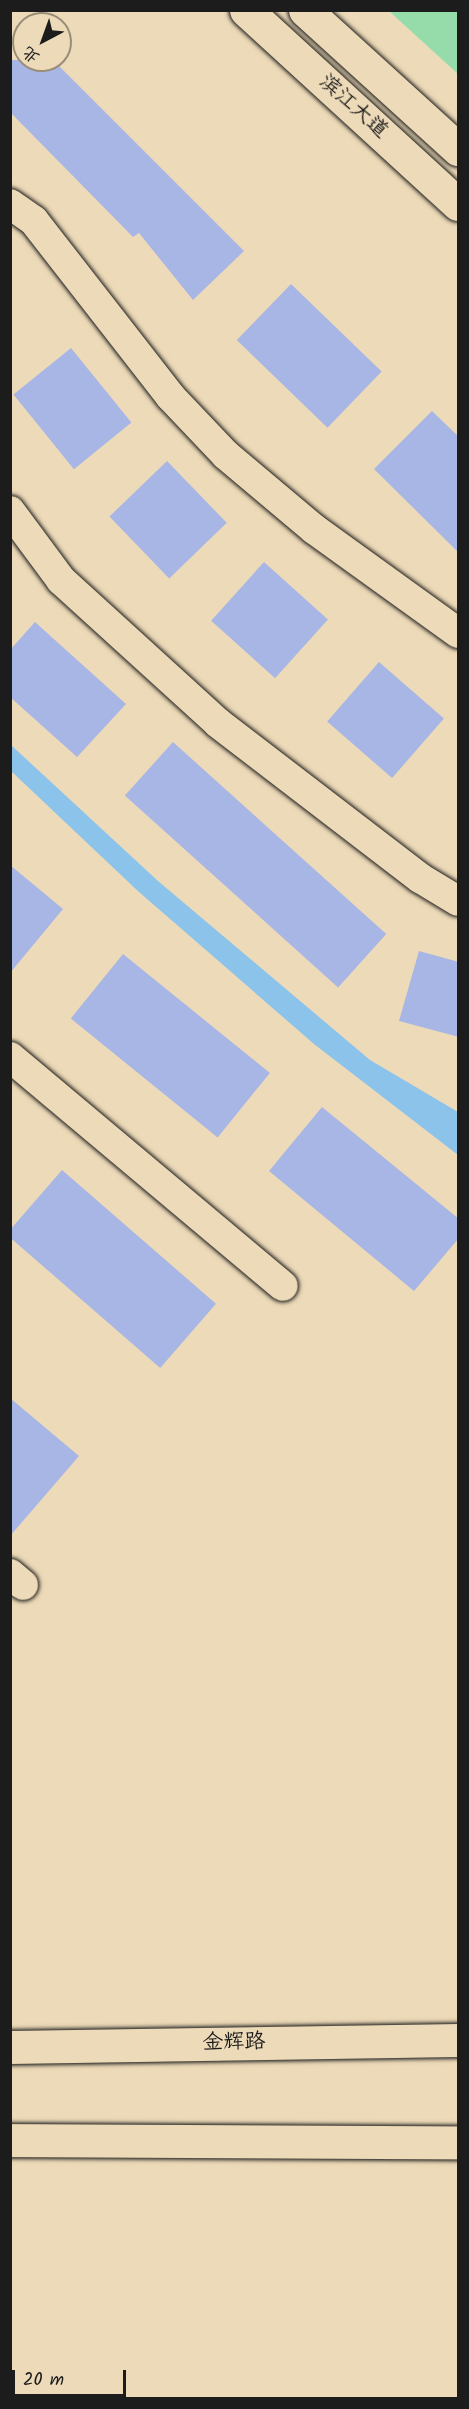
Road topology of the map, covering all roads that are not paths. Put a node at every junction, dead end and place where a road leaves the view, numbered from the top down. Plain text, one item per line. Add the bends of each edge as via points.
1 (246, 10) edge
2 (305, 10) edge
3 (459, 149) edge
4 (10, 204) edge
5 (459, 204) edge
6 (10, 511) edge
7 (459, 633) edge
8 (459, 901) edge
9 (10, 1057) edge
10 (283, 1286) dead end
11 (459, 2040) edge
12 (10, 2047) edge
13 (10, 2140) edge
14 (459, 2142) edge

1 - 5 main road, 滨江大道
2 - 3 main road, 滨江大道
4 - 7 street via 34,221 170,396 226,455 314,529
6 - 8 street via 62,580 218,723 420,878
9 - 10 street
11 - 12 main road, 金辉路
13 - 14 main road

